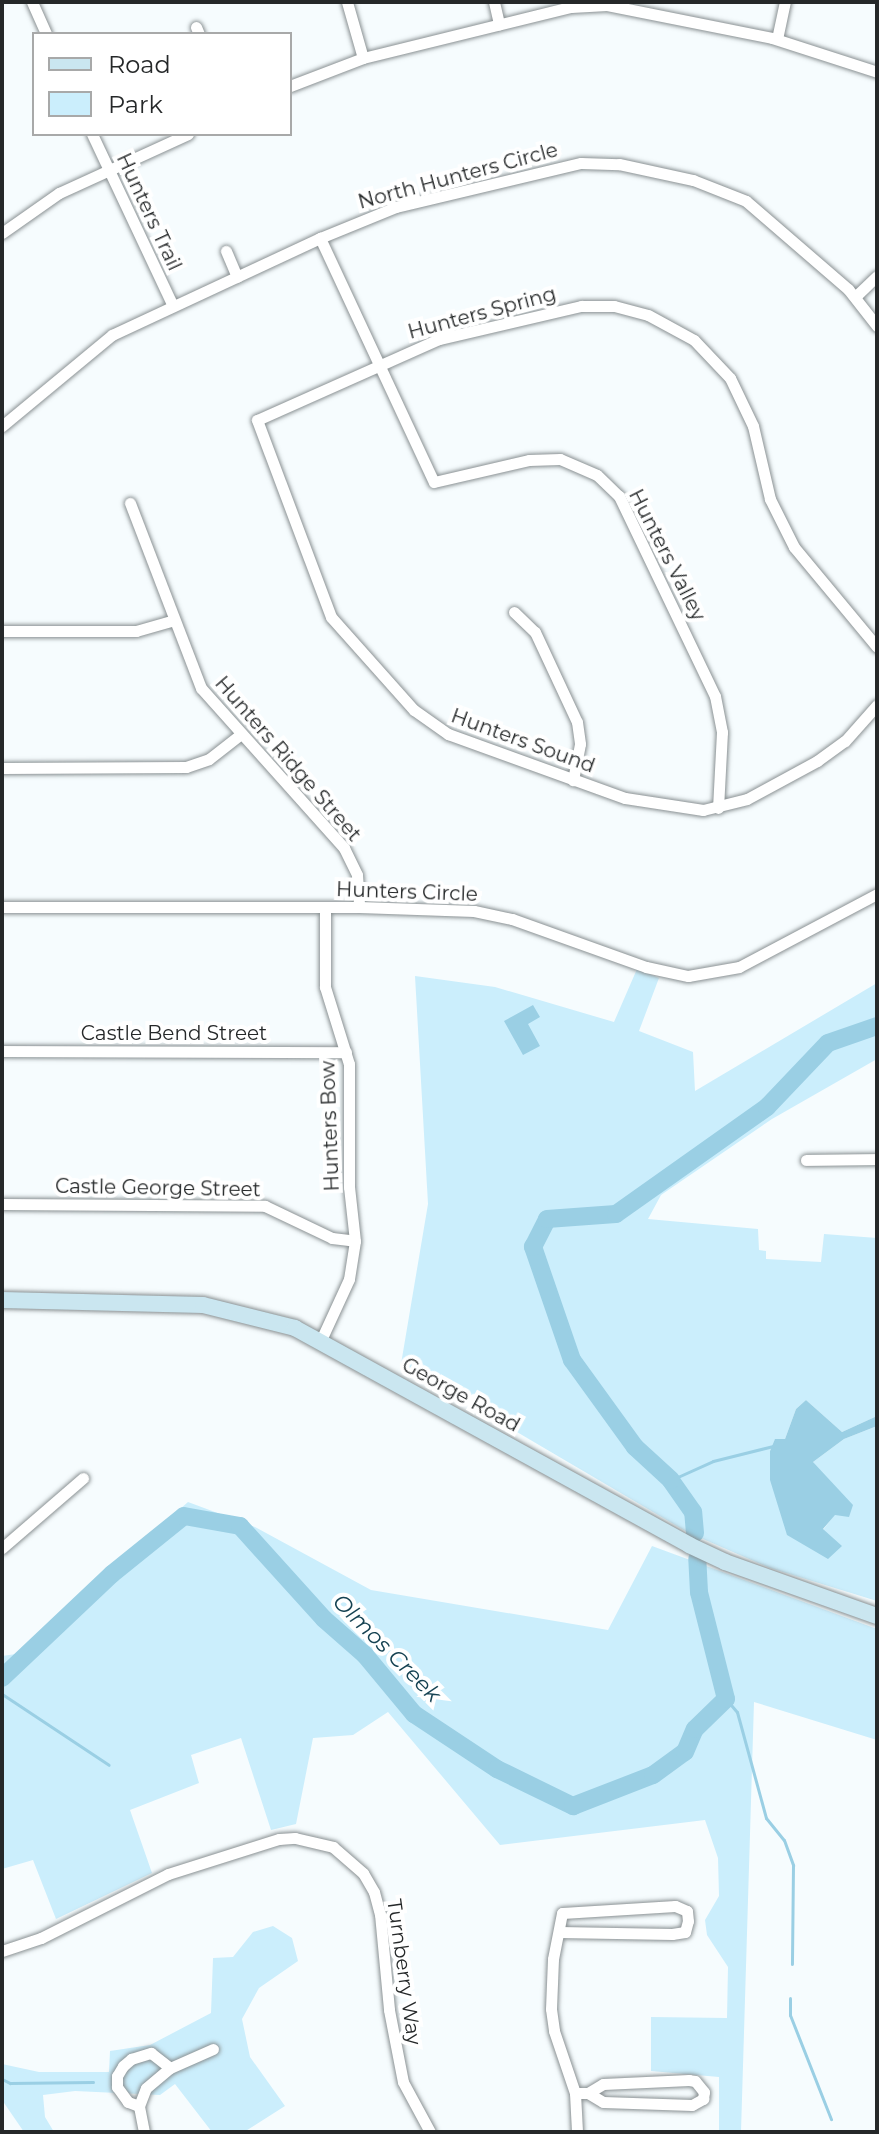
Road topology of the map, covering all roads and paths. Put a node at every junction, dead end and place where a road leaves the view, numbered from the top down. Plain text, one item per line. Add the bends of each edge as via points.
1 (32, 2) edge
2 (347, 2) edge
3 (494, 2) edge
4 (785, 2) edge
5 (642, 5) edge
6 (499, 24) junction
7 (45, 32) edge
8 (777, 39) junction
9 (363, 58) junction
10 (877, 72) edge
11 (292, 85) edge
12 (93, 136) edge
13 (184, 136) edge
14 (109, 170) junction
15 (2, 233) edge
16 (320, 238) junction
17 (226, 251) dead end
18 (877, 276) edge
19 (237, 277) junction
20 (855, 297) junction
21 (173, 306) junction
22 (877, 326) edge
23 (379, 363) junction
24 (257, 420) joint
25 (2, 426) edge
26 (130, 503) dead end
27 (514, 612) dead end
28 (174, 620) junction
29 (2, 631) edge
30 (877, 647) edge
31 (877, 705) edge
32 (241, 734) junction
33 (2, 768) edge
34 (573, 780) junction
35 (718, 808) junction
36 (877, 894) edge
37 (2, 907) edge
38 (325, 907) junction
39 (359, 907) junction
40 (2, 1051) edge
41 (346, 1052) junction
42 (877, 1159) edge
43 (806, 1160) dead end
44 (2, 1204) edge
45 (355, 1241) junction
46 (2, 1300) edge
47 (321, 1340) junction
48 (83, 1478) dead end
49 (2, 1548) edge
50 (877, 1616) edge
51 (559, 1932) junction
52 (2, 1951) edge
53 (213, 2049) dead end
54 (170, 2068) junction
55 (575, 2093) junction
56 (588, 2093) junction
57 (139, 2106) junction
58 (575, 2119) junction
59 (430, 2131) edge
60 (144, 2132) edge
61 (569, 2132) edge
62 (577, 2132) edge

1 - 7 street
2 - 9 street
3 - 6 street
4 - 8 street
5 - 6 street via 588,5
5 - 8 street
6 - 9 street
8 - 10 street
9 - 11 street
12 - 14 street, Hunters Trail
13 - 14 street
14 - 15 street via 59,193
14 - 21 street, Hunters Trail
16 - 19 street, North Hunters Circle
16 - 20 street, North Hunters Circle via 396,207 562,166 619,164 693,180 746,201
16 - 23 street
17 - 19 street
18 - 20 street
19 - 21 street, North Hunters Circle
20 - 22 street, North Hunters Circle
21 - 25 street, North Hunters Circle via 99,343
23 - 24 street, Hunters Spring
23 - 30 street, Hunters Spring via 439,339 581,306 631,310 680,330 708,351 739,393 753,426 770,499 794,547
23 - 35 street, Hunters Valley via 434,482 529,460 560,459 597,475 619,496 715,696 722,732
24 - 34 street, Hunters Sound via 318,590 338,626 429,724
26 - 28 street, Hunters Ridge Street
27 - 34 street via 535,632 577,722 579,757
28 - 29 street via 136,631
28 - 32 street, Hunters Ridge Street via 201,688
31 - 35 street, Hunters Sound via 845,741 817,761 747,799
32 - 33 street via 209,759 186,767
32 - 39 street, Hunters Ridge Street via 344,848 357,875
34 - 35 street, Hunters Sound via 643,802
36 - 39 street, Hunters Circle via 739,967 701,976 657,970 493,914
37 - 38 street, Hunters Circle
38 - 39 street, Hunters Circle
38 - 41 street, Hunters Bow via 325,987
40 - 41 street, Castle Bend Street
41 - 45 street, Hunters Bow
42 - 43 street
44 - 45 street, Castle George Street via 265,1206 323,1234
45 - 47 street, Hunters Bow via 346,1290
46 - 47 street, George Road via 203,1305
47 - 50 street, George Road via 689,1545
48 - 49 street
51 - 51 street via 562,1913 675,1906 687,1911 685,1932
51 - 55 street via 551,2009
52 - 59 street, Turnberry Way via 41,1938 168,1874 279,1839 333,1847 350,1858 374,1892 403,2082
53 - 54 street
54 - 57 street via 146,2088
54 - 57 street via 151,2053 123,2066 117,2087 128,2102
55 - 56 street
55 - 58 street
56 - 56 street via 603,2102 692,2105 703,2099 704,2092 689,2080 603,2084
57 - 60 street
58 - 61 street
58 - 62 street

